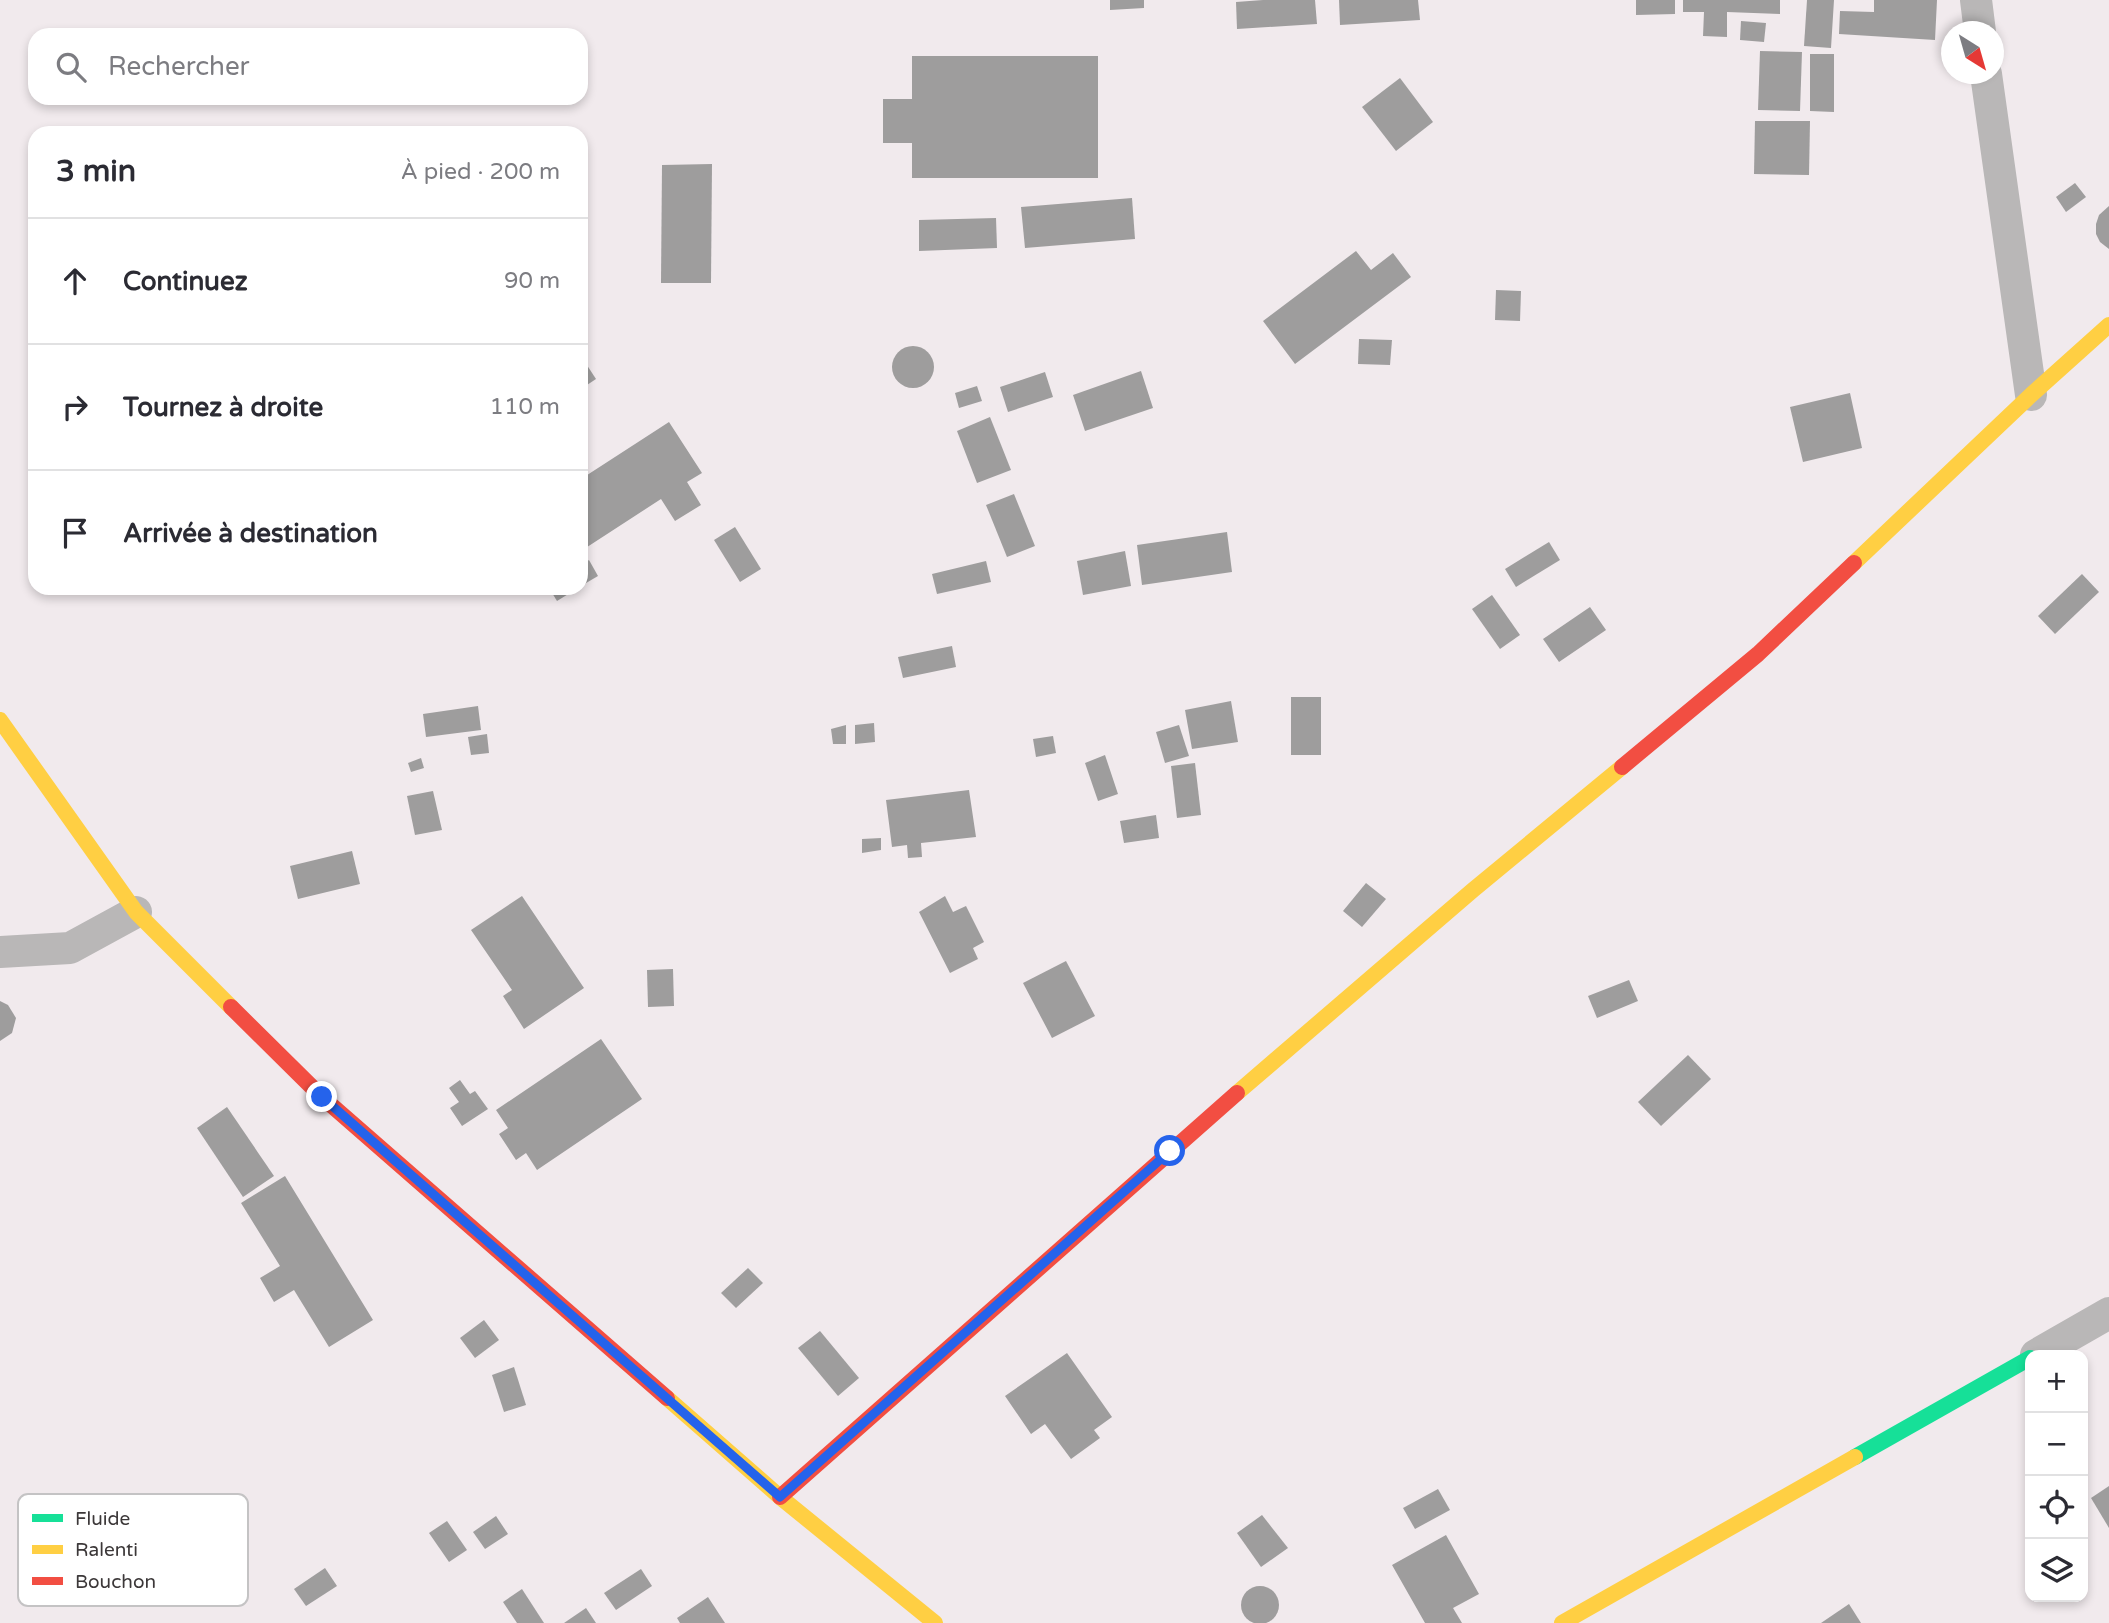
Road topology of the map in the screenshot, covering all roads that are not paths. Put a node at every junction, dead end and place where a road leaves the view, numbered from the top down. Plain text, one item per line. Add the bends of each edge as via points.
1 (1976, 0) edge
2 (1979, 21) edge
3 (1987, 84) edge
4 (2109, 325) edge
5 (2031, 395) junction
6 (0, 720) edge
7 (136, 912) junction
8 (0, 952) edge
9 (2109, 1313) edge
10 (2045, 1350) edge
11 (2025, 1361) edge
12 (780, 1497) junction
13 (935, 1623) edge
14 (1562, 1623) edge

1 - 2 street
3 - 5 street
4 - 5 street
5 - 12 street via 1758,654 1473,890 1170,1151
6 - 7 street
7 - 8 street via 70,948
7 - 12 street via 322,1097
9 - 10 street
11 - 14 street
12 - 13 street

